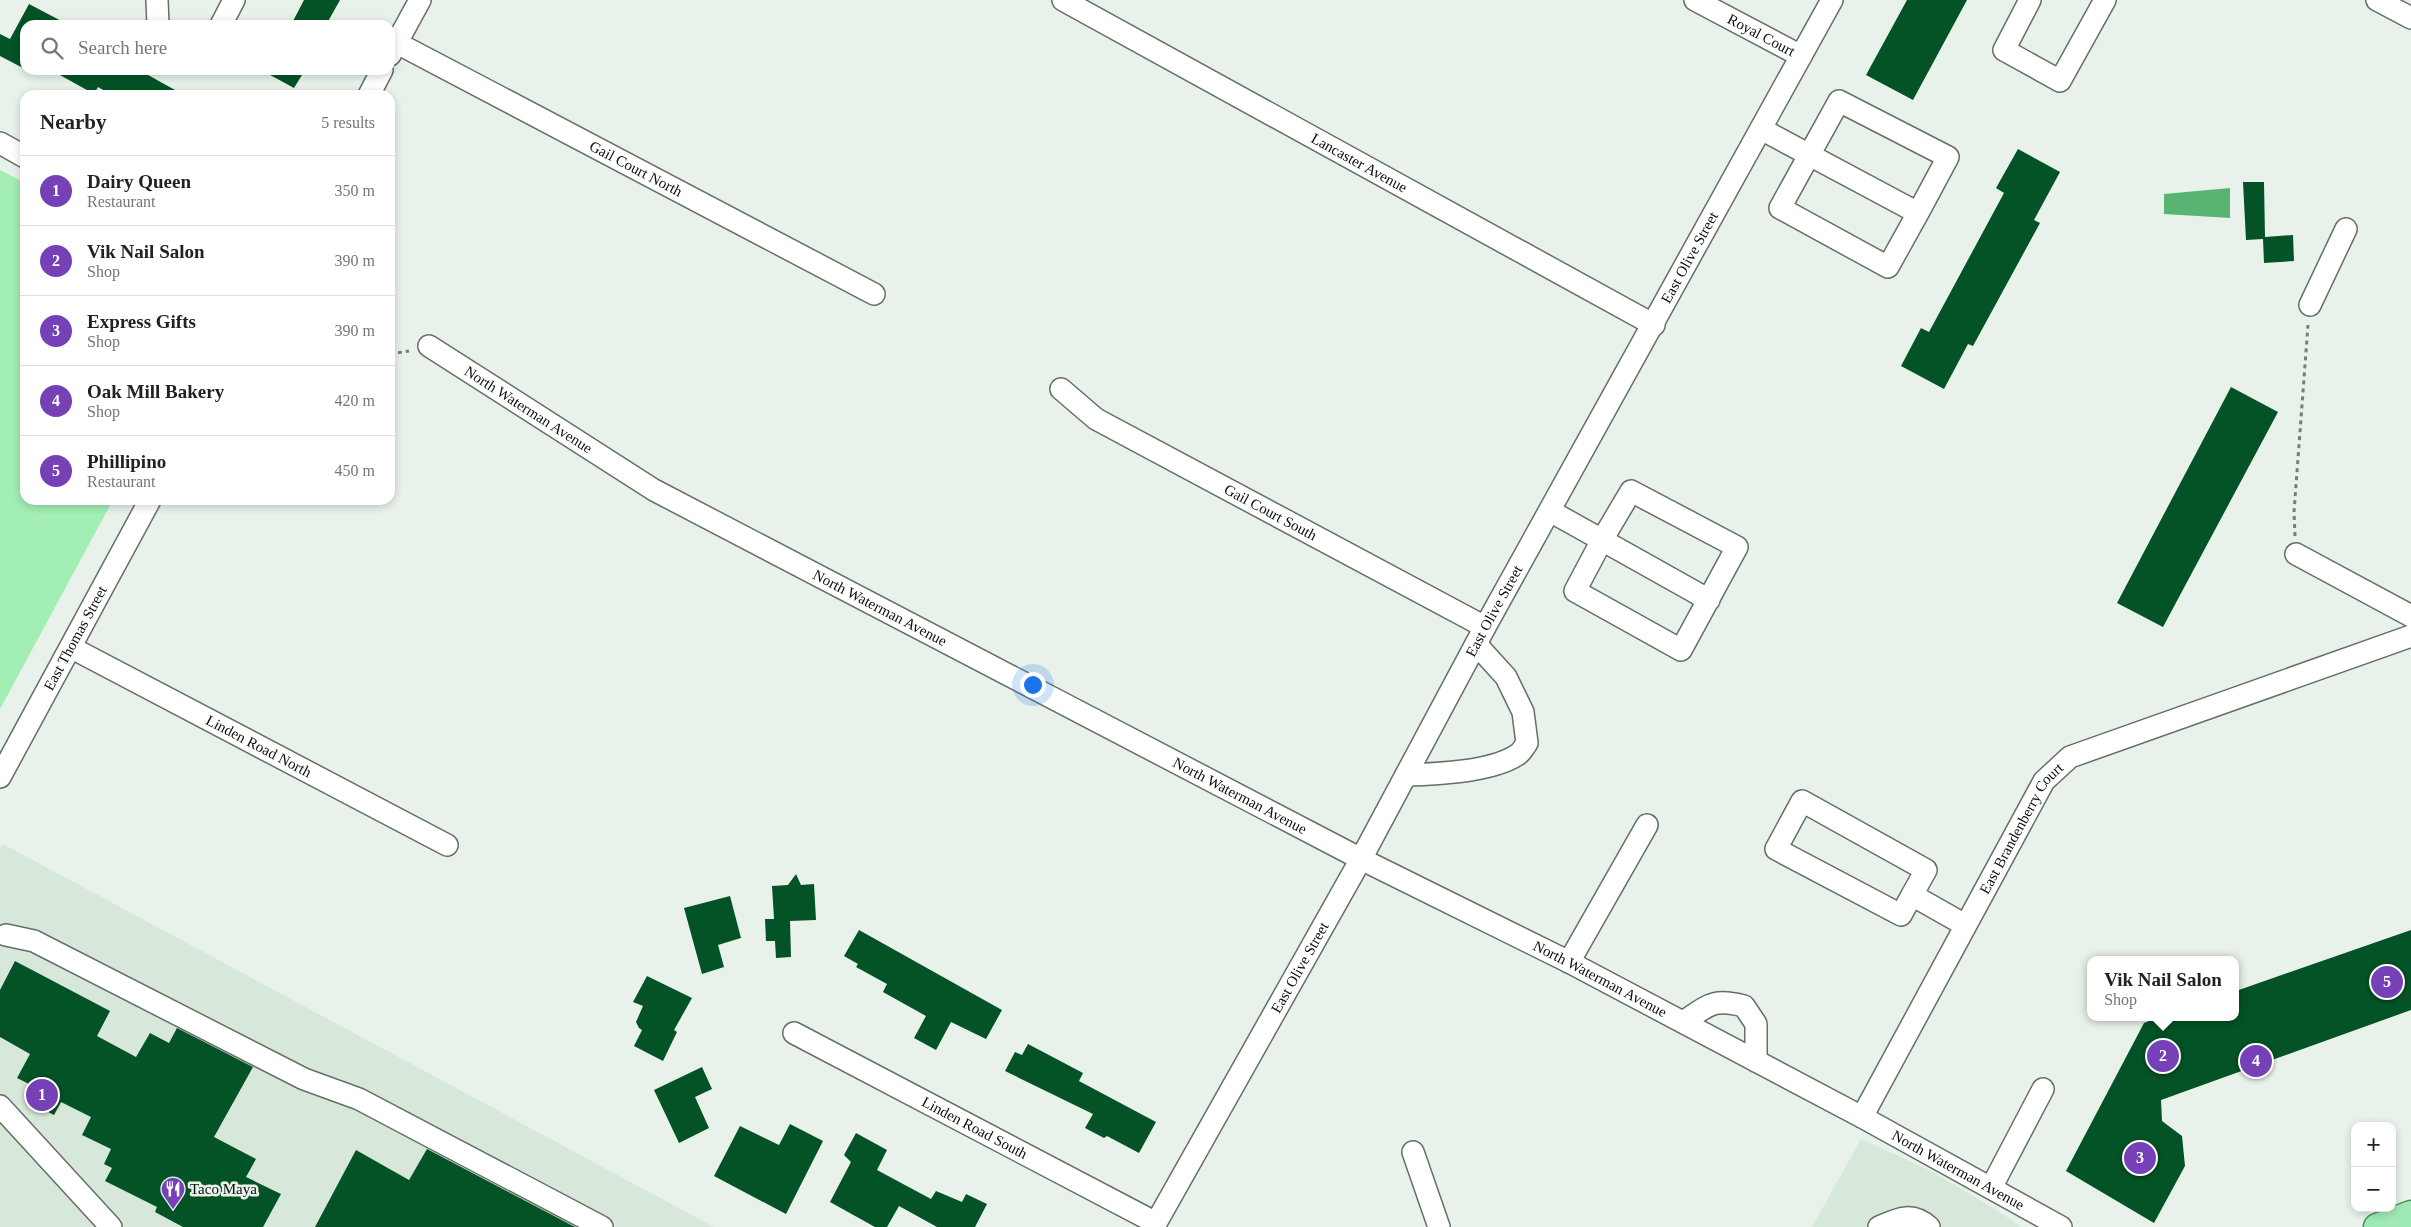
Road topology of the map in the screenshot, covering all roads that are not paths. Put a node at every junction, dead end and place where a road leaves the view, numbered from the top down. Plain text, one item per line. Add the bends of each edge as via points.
1 (157, 0) edge
2 (234, 0) edge
3 (420, 0) edge
4 (1064, 0) edge
5 (1695, 0) edge
6 (1832, 0) edge
7 (2030, 0) edge
8 (2105, 0) edge
9 (2376, 0) edge
10 (2411, 18) edge
11 (158, 20) edge
12 (224, 20) edge
13 (395, 47) edge
14 (395, 50) edge
15 (1801, 56) junction
16 (379, 75) edge
17 (371, 90) edge
18 (1761, 129) junction
19 (1, 147) edge
20 (1808, 154) junction
21 (20, 155) edge
22 (1918, 213) junction
23 (2346, 229) dead end
24 (874, 294) dead end
25 (2310, 305) road end
26 (1654, 325) junction
27 (429, 346) dead end
28 (1061, 389) dead end
29 (147, 505) edge
30 (1550, 511) junction
31 (1602, 540) junction
32 (2296, 554) road end
33 (1708, 600) junction
34 (2411, 616) edge
35 (1480, 636) junction
36 (2411, 636) edge
37 (72, 648) junction
38 (1406, 775) junction
39 (0, 777) edge
40 (1647, 825) dead end
41 (447, 845) dead end
42 (1361, 859) junction
43 (1912, 895) junction
44 (1965, 925) junction
45 (2, 938) edge
46 (1569, 962) junction
47 (1683, 1022) junction
48 (794, 1033) dead end
49 (1756, 1061) junction
50 (2043, 1089) dead end
51 (0, 1106) edge
52 (1862, 1117) junction
53 (1413, 1152) dead end
54 (1991, 1188) junction
55 (2411, 1214) edge
56 (2032, 1221) edge
57 (1156, 1223) joint
58 (111, 1227) edge
59 (602, 1227) edge
60 (1439, 1227) edge
61 (1879, 1227) edge
62 (1929, 1227) edge
63 (2061, 1227) edge
64 (2377, 1227) edge

1 - 11 street
2 - 12 street
3 - 13 street
4 - 26 street, Lancaster Avenue
5 - 15 street, Royal Court
6 - 15 street, East Olive Street
7 - 8 street via 2004,50 2060,81
9 - 10 street
14 - 24 street, Gail Court North
15 - 18 street, East Olive Street
16 - 17 street
18 - 20 street
18 - 26 street, East Olive Street
19 - 21 street
20 - 22 street
20 - 22 street via 1780,208 1888,267
20 - 22 street via 1839,101 1948,157
23 - 25 street
26 - 30 street, East Olive Street
27 - 42 street, North Waterman Avenue via 654,490
28 - 35 street, Gail Court South via 1096,419
29 - 37 street, East Thomas Street
30 - 31 street
30 - 35 street, East Olive Street
31 - 33 street
31 - 33 street via 1575,591 1681,650
31 - 33 street via 1631,491 1737,547
32 - 34 street
35 - 38 street, East Olive Street
35 - 38 street, Gail Court South via 1523,712 1527,743 1518,755 1492,764 1450,774
36 - 44 street, East Brandenberry Court via 2070,757 2044,780
37 - 39 street, East Thomas Street
37 - 41 street, Linden Road North
38 - 42 street, East Olive Street
40 - 46 street
42 - 46 street, North Waterman Avenue
42 - 57 street, East Olive Street
43 - 43 street via 1901,915 1776,849 1802,800 1926,870
43 - 44 street
44 - 52 street, East Brandenberry Court
45 - 59 street via 34,942 304,1079 358,1098
46 - 47 street, North Waterman Avenue
47 - 49 street, North Waterman Avenue
47 - 49 street via 1706,1007 1723,1001 1744,1006 1756,1024
48 - 57 street, Linden Road South
49 - 52 street, North Waterman Avenue
50 - 54 street
51 - 58 street
52 - 54 street, North Waterman Avenue
53 - 60 street
54 - 56 street, North Waterman Avenue
55 - 64 main road
56 - 63 street, North Waterman Avenue
61 - 62 street via 1903,1216 1924,1222

